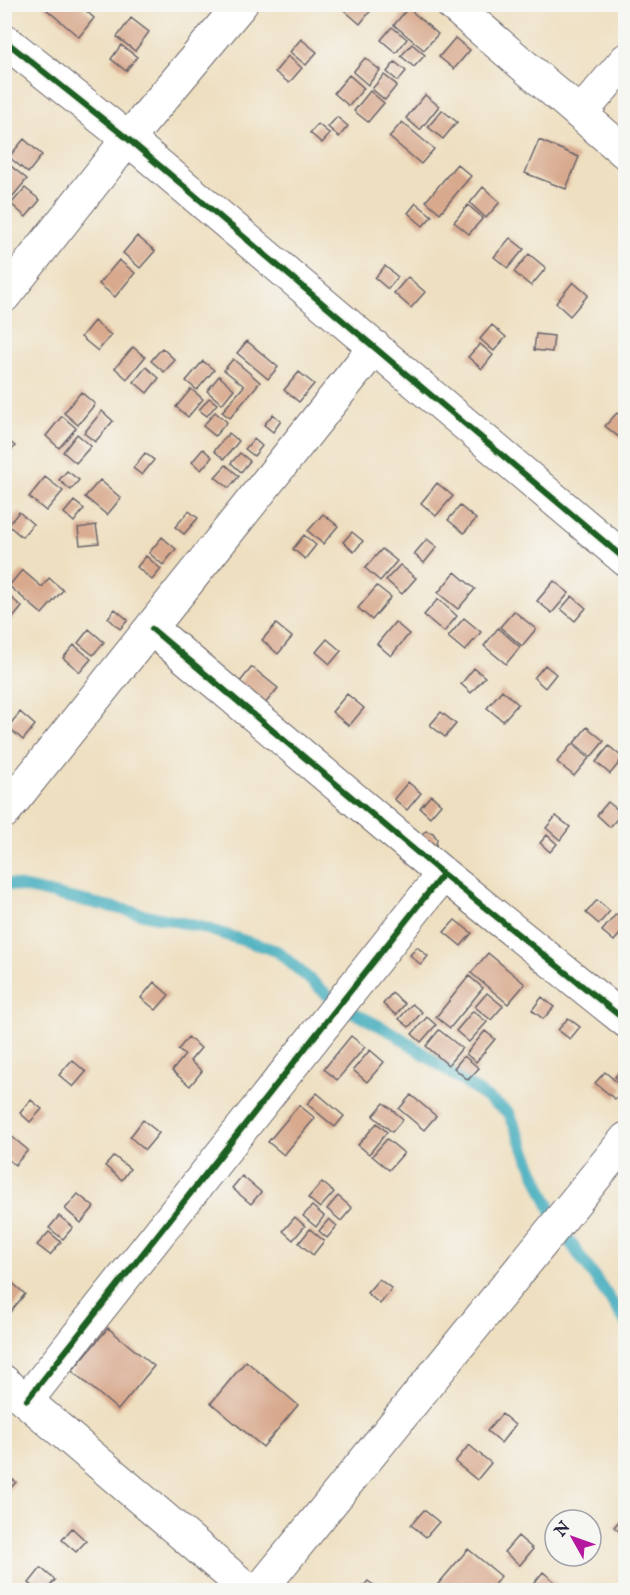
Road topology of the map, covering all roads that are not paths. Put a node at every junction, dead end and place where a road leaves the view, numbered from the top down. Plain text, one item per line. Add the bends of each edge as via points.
1 (241, 4) edge
2 (452, 4) edge
3 (4, 40) edge
4 (626, 60) edge
5 (580, 114) junction
6 (128, 139) junction
7 (626, 153) edge
8 (4, 296) edge
9 (375, 347) junction
10 (626, 560) edge
11 (152, 629) junction
12 (4, 812) edge
13 (443, 874) junction
14 (626, 1021) edge
15 (626, 1139) edge
16 (16, 1391) edge
17 (248, 1590) edge
18 (260, 1590) edge

1 - 6 street
2 - 5 street
3 - 6 street
4 - 5 street
5 - 7 street
6 - 8 street
6 - 9 street
9 - 10 street
9 - 11 street
11 - 12 street
11 - 13 street
13 - 14 street
13 - 16 street
15 - 18 street
16 - 17 street

